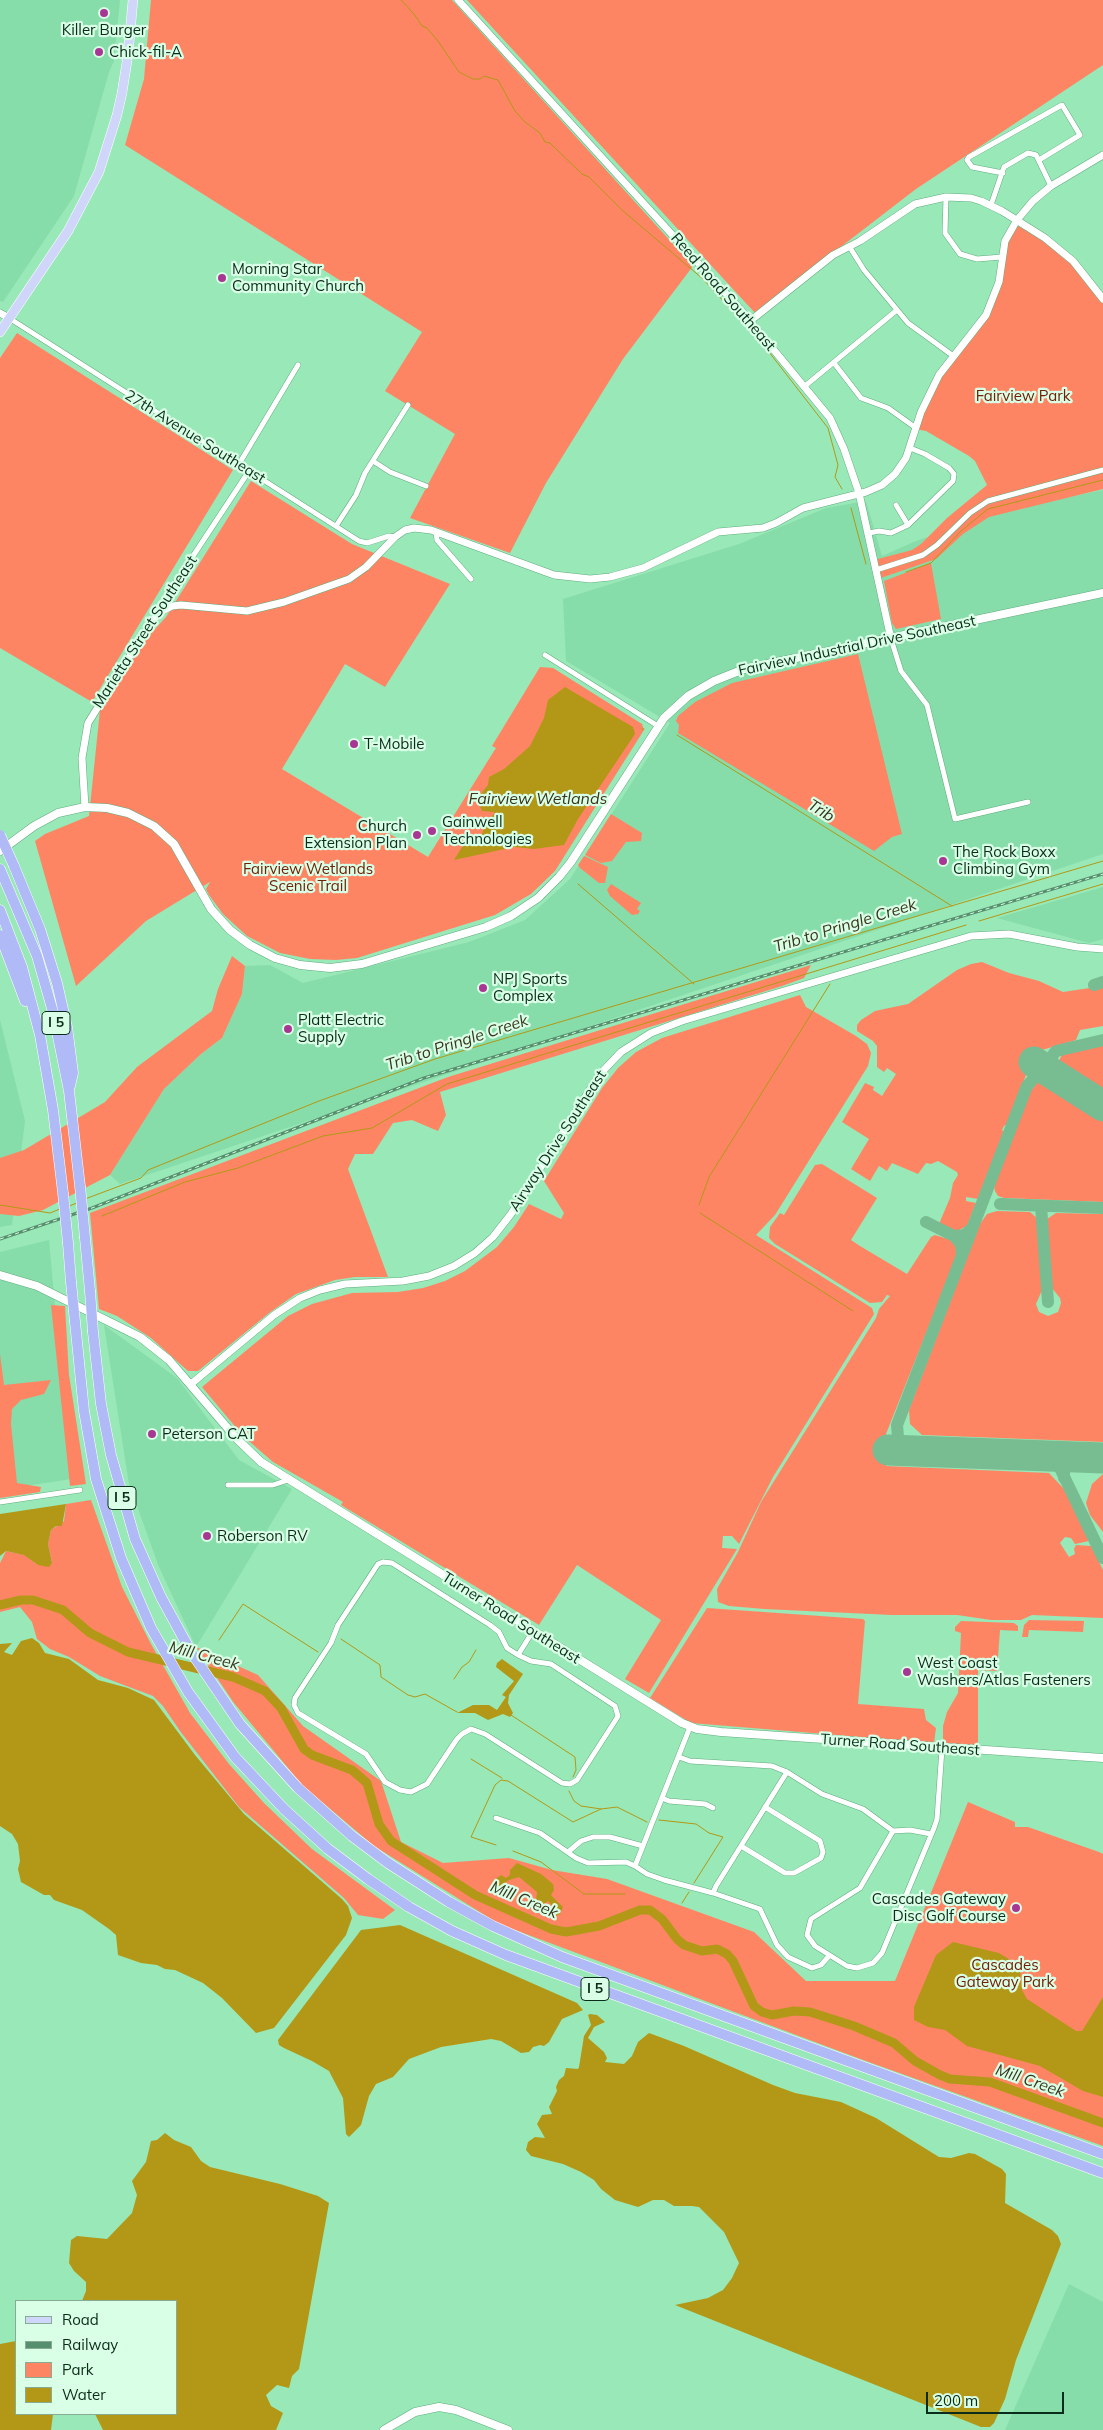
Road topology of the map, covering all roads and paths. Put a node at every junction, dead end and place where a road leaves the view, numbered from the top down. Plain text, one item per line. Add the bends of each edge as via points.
1 (133, 0) edge
2 (458, 0) edge
3 (1103, 155) edge
4 (1039, 160) junction
5 (1003, 172) junction
6 (1052, 186) junction
7 (946, 197) junction
8 (991, 205) junction
9 (1016, 220) junction
10 (849, 246) junction
11 (1002, 257) junction
12 (1103, 300) edge
13 (897, 310) junction
14 (0, 313) edge
15 (9, 318) junction
16 (750, 321) junction
17 (0, 332) edge
18 (952, 355) junction
19 (834, 363) junction
20 (298, 365) dead end
21 (805, 386) junction
22 (408, 405) dead end
23 (916, 428) junction
24 (910, 448) junction
25 (373, 461) junction
26 (239, 464) junction
27 (1103, 470) edge
28 (250, 471) junction
29 (426, 486) dead end
30 (859, 493) junction
31 (896, 506) dead end
32 (908, 525) junction
33 (336, 526) junction
34 (436, 532) junction
35 (869, 533) junction
36 (395, 537) junction
37 (876, 570) junction
38 (470, 579) dead end
39 (1103, 594) edge
40 (162, 611) junction
41 (891, 639) junction
42 (545, 655) dead end
43 (658, 726) junction
44 (1028, 802) dead end
45 (85, 807) junction
46 (0, 835) edge
47 (0, 851) edge
48 (0, 869) edge
49 (0, 910) edge
50 (0, 935) edge
51 (1103, 949) edge
52 (36, 1022) junction
53 (69, 1092) junction
54 (0, 1275) edge
55 (191, 1384) junction
56 (288, 1480) junction
57 (228, 1485) dead end
58 (80, 1490) dead end
59 (0, 1502) edge
60 (532, 1631) junction
61 (518, 1655) junction
62 (690, 1726) junction
63 (942, 1748) junction
64 (679, 1757) junction
65 (1103, 1758) edge
66 (787, 1772) junction
67 (662, 1798) junction
68 (765, 1807) junction
69 (712, 1808) dead end
70 (496, 1818) dead end
71 (893, 1831) junction
72 (931, 1834) junction
73 (643, 1846) junction
74 (741, 1846) junction
75 (568, 1852) junction
76 (635, 1866) junction
77 (714, 1893) junction
78 (829, 1956) junction
79 (1101, 2153) edge
80 (1103, 2173) edge
81 (384, 2430) edge
82 (508, 2430) edge

1 - 15 main road via 122,93 99,172 68,231
2 - 16 street, Reed Road Southeast
3 - 6 street
4 - 5 street via 1028,153 1006,165
4 - 5 street via 1080,136 1062,105 967,160 972,167
4 - 6 street
5 - 8 street
6 - 9 street via 1033,200
7 - 8 street via 971,198
7 - 10 street via 915,204
7 - 11 street via 945,233 960,254 977,259
8 - 9 street
9 - 11 street via 1005,242
9 - 12 street via 1060,249
10 - 13 street
10 - 16 street via 815,268
11 - 18 street via 998,282 986,315
13 - 18 street via 929,340
13 - 19 street
14 - 15 street, 27th Avenue Southeast
15 - 17 main road
15 - 26 street, 27th Avenue Southeast
16 - 21 street, Reed Road Southeast
18 - 23 street via 930,392
19 - 21 street
19 - 23 street via 861,398 888,408
20 - 26 street
21 - 30 street, Reed Road Southeast via 836,428
22 - 25 street
23 - 24 street
24 - 30 street via 892,478 874,489
24 - 32 street via 935,459 953,471 954,476 950,485
25 - 29 street via 390,472
25 - 33 street
26 - 28 street, 27th Avenue Southeast
27 - 37 street via 988,501 923,555
28 - 33 street, 27th Avenue Southeast
28 - 40 street, Marietta Street Southeast via 166,597
30 - 34 street via 803,508 763,528 718,532 643,568 603,578 561,576 539,571
30 - 35 street, Reed Road Southeast
31 - 32 street
32 - 35 street via 891,533
33 - 36 street, 27th Avenue Southeast via 364,543
34 - 36 street via 414,528
34 - 38 street via 437,540
35 - 37 street, Reed Road Southeast
36 - 40 street via 350,579 267,608 241,610 182,605
37 - 41 street, Reed Road Southeast
39 - 41 main road, Fairview Industrial Drive Southeast
40 - 45 street, Marietta Street Southeast via 149,626 88,723 82,758
41 - 43 main road, Fairview Industrial Drive Southeast via 728,674 688,696
41 - 44 street via 900,671 927,705 955,819
42 - 43 street
43 - 45 main road, Fairview Industrial Drive Southeast via 571,862 538,898 511,916 486,927 350,967 300,965 275,958 250,945 230,930 212,909 180,853 162,832 128,813
45 - 47 main road, Fairview Industrial Drive Southeast via 42,820
46 - 53 highway, I 5, bridge via 40,929 57,983 73,1074
48 - 53 highway, I 5 via 37,956 59,1036
49 - 52 highway, I 5 via 22,967
50 - 52 highway
51 - 55 street, Airway Drive Southeast via 1077,948 1009,934 972,936 682,1021 651,1033 621,1052 600,1074 511,1214 481,1248 461,1262 429,1276 403,1281 345,1284 300,1298 274,1315
52 - 80 highway, I 5, bridge via 53,1110 84,1411 96,1479 130,1582 160,1645 180,1680 235,1757 290,1815 368,1880 469,1939 538,1968
53 - 79 highway, I 5, bridge via 103,1413 120,1492 150,1574 190,1652 213,1688 266,1756 326,1815 388,1863 476,1917 540,1948
54 - 55 main road, Turner Road Southeast via 37,1286 130,1332 159,1352
55 - 56 main road, Turner Road Southeast via 249,1452
56 - 57 street via 274,1485
56 - 60 main road, Turner Road Southeast
58 - 59 street
60 - 61 street
60 - 62 main road, Turner Road Southeast
61 - 61 street via 551,1664 612,1702 618,1711 615,1721 574,1783 562,1783 485,1734 471,1729 457,1739 427,1784 411,1792 400,1790 385,1782 366,1754 305,1718 294,1705 338,1625 374,1570 383,1562 392,1563 490,1624 500,1632 507,1648
62 - 63 main road, Turner Road Southeast via 721,1732
62 - 64 street
63 - 65 main road, Turner Road Southeast
63 - 72 street via 938,1810
64 - 66 street via 772,1766
64 - 67 street
66 - 68 street
66 - 71 street via 822,1794 863,1809
67 - 69 street via 705,1804
67 - 73 street
68 - 74 street
68 - 74 street via 820,1841 821,1858 785,1874
70 - 75 street via 540,1833
71 - 72 street
71 - 78 street via 860,1888 815,1914 808,1923 810,1941
72 - 78 street via 878,1959 869,1966 857,1968
73 - 75 street via 594,1837 581,1841
73 - 76 street
74 - 77 street
75 - 76 street via 588,1863 626,1862
76 - 77 street via 664,1880
77 - 78 street via 760,1909 777,1945 799,1964 812,1968
81 - 82 main road via 415,2412 439,2407 456,2410

